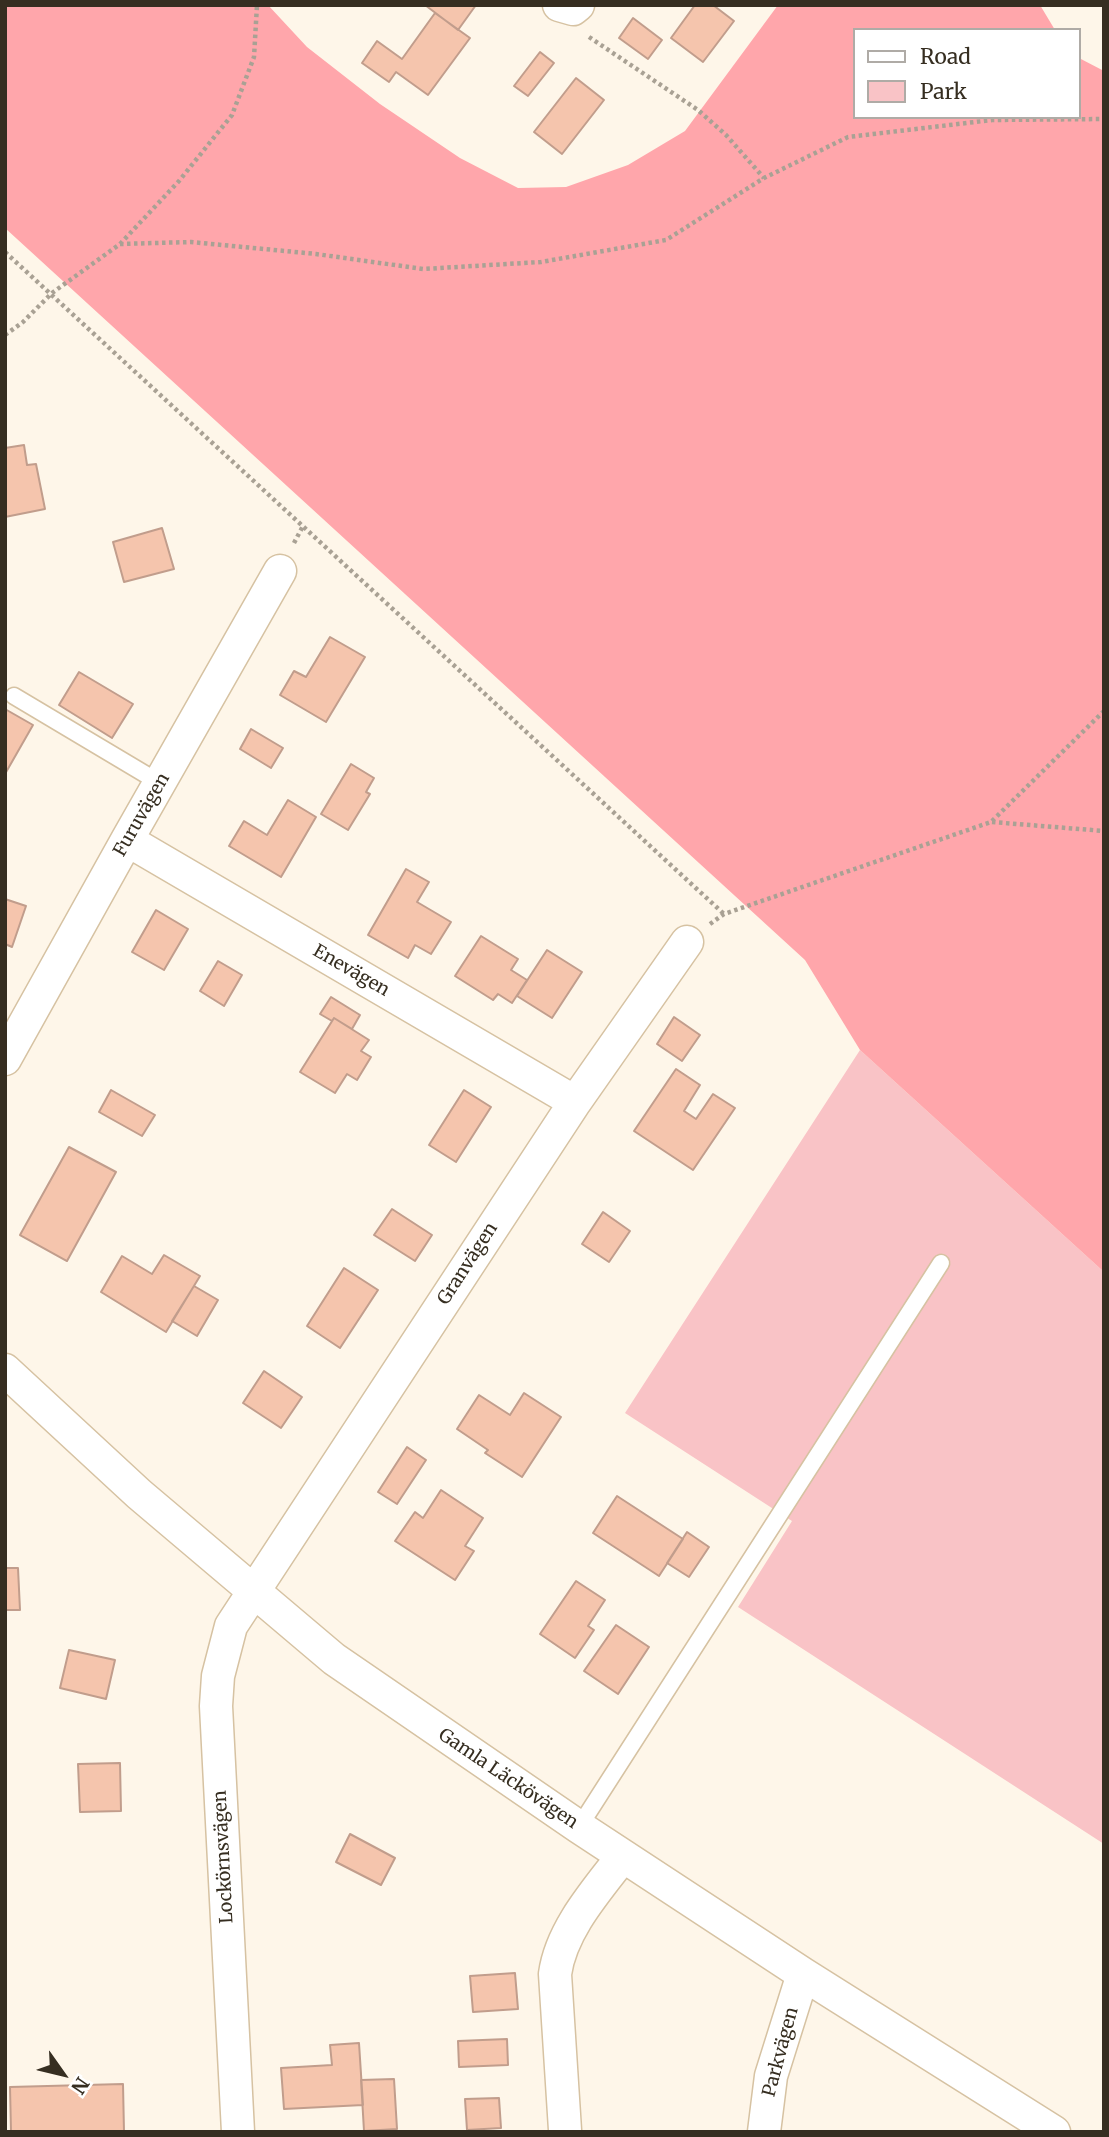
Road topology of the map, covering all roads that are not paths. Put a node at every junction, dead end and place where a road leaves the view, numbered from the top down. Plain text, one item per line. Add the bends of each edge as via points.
1 (280, 572) dead end
2 (14, 696) dead end
3 (160, 783) junction
4 (127, 840) junction
5 (687, 942) road end
6 (5, 1059) edge
7 (575, 1101) junction
8 (941, 1263) dead end
9 (5, 1370) edge
10 (254, 1590) junction
11 (579, 1827) junction
12 (623, 1856) junction
13 (803, 1974) junction
14 (565, 2130) edge
15 (238, 2132) edge
16 (764, 2132) edge
17 (1054, 2132) edge

1 - 3 street, Furuvägen
2 - 3 lane
3 - 4 street, Furuvägen
4 - 6 street, Furuvägen
4 - 7 street, Enevägen
5 - 7 street, Granvägen
7 - 10 street, Granvägen
8 - 11 lane
9 - 10 street, Gamla Läckövägen
10 - 11 street, Gamla Läckövägen via 334,1659
10 - 15 street, Lockörnsvägen via 231,1626 218,1676 216,1706
11 - 12 street, Gamla Läckövägen
12 - 13 street, Gamla Läckövägen
12 - 14 street via 573,1926 557,1959
13 - 16 street, Parkvägen via 771,2076
13 - 17 street, Gamla Läckövägen

